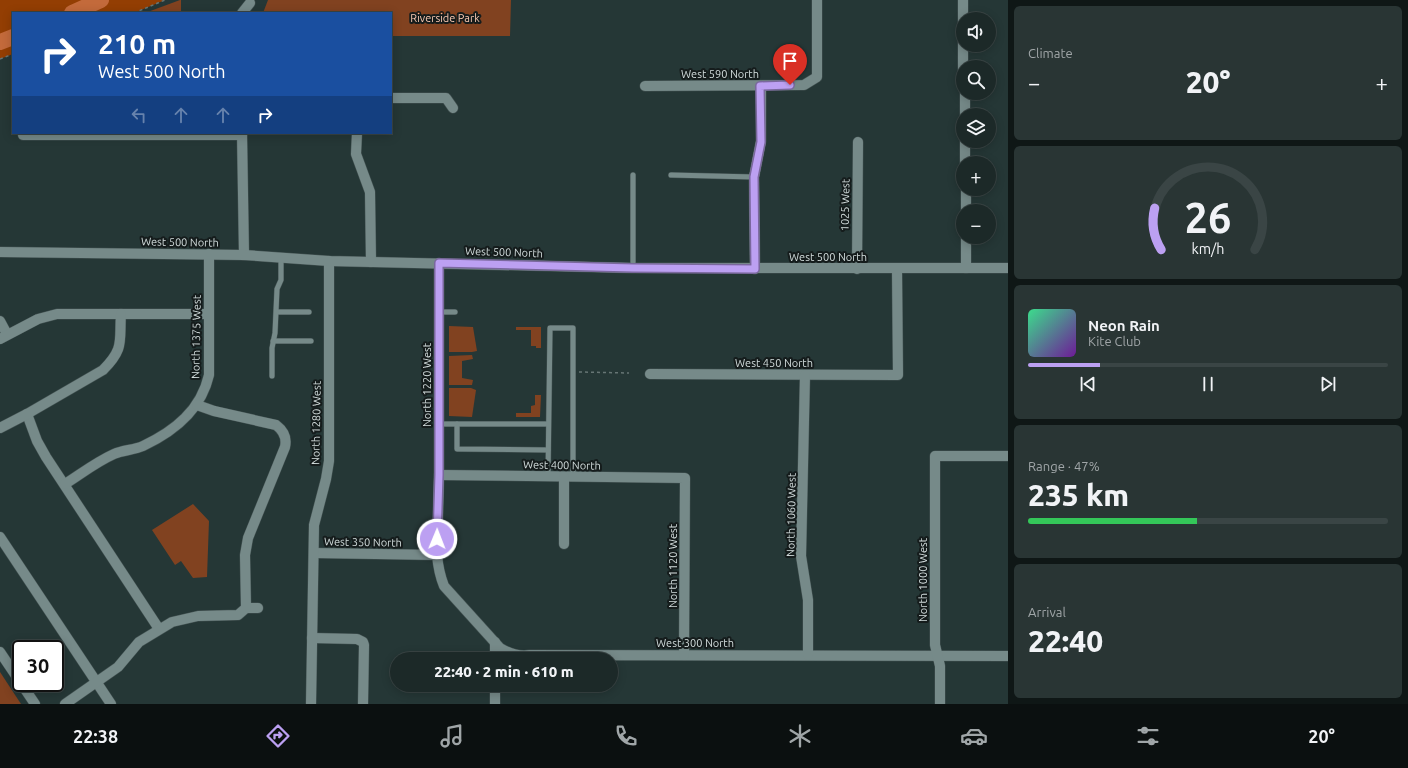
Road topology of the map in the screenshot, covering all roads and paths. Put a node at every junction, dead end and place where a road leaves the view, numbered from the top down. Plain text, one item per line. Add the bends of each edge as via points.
1 (165, 0) edge
2 (817, 0) edge
3 (963, 0) edge
4 (250, 3) dead end
5 (136, 12) edge
6 (243, 12) edge
7 (12, 54) edge
8 (0, 59) edge
9 (963, 60) edge
10 (644, 86) dead end
11 (760, 86) junction
12 (392, 98) edge
13 (453, 108) dead end
14 (134, 134) edge
15 (242, 134) edge
16 (357, 134) edge
17 (23, 135) dead end
18 (858, 142) dead end
19 (633, 175) dead end
20 (671, 175) dead end
21 (754, 177) junction
22 (966, 244) edge
23 (0, 252) edge
24 (209, 254) junction
25 (244, 255) junction
26 (281, 258) junction
27 (328, 261) junction
28 (371, 262) junction
29 (439, 263) junction
30 (633, 268) junction
31 (897, 268) junction
32 (966, 268) junction
33 (1008, 268) edge
34 (755, 269) junction
35 (857, 269) junction
36 (277, 312) junction
37 (310, 312) dead end
38 (439, 312) junction
39 (456, 312) dead end
40 (121, 314) junction
41 (208, 314) junction
42 (0, 321) edge
43 (4, 337) edge
44 (273, 341) junction
45 (312, 341) dead end
46 (573, 372) junction
47 (629, 373) dead end
48 (650, 374) dead end
49 (805, 375) junction
50 (272, 376) dead end
51 (197, 404) junction
52 (27, 414) junction
53 (438, 424) junction
54 (457, 424) junction
55 (548, 424) junction
56 (0, 428) edge
57 (548, 450) junction
58 (1008, 456) edge
59 (439, 475) junction
60 (548, 477) junction
61 (568, 477) junction
62 (685, 478) joint
63 (64, 484) junction
64 (0, 537) edge
65 (564, 544) dead end
66 (314, 553) junction
67 (437, 555) junction
68 (246, 608) junction
69 (258, 608) dead end
70 (159, 629) junction
71 (312, 638) junction
72 (495, 642) junction
73 (0, 652) edge
74 (495, 652) edge
75 (684, 655) junction
76 (808, 655) junction
77 (936, 655) junction
78 (1008, 656) edge
79 (96, 682) junction
80 (495, 692) edge
81 (35, 704) edge
82 (65, 704) edge
83 (111, 704) edge
84 (311, 704) edge
85 (363, 704) edge
86 (495, 704) edge
87 (940, 704) edge

1 - 5 path
2 - 11 street, West 590 North via 817,77 804,85
3 - 9 street
4 - 6 street
7 - 8 path
10 - 11 street, West 590 North
11 - 21 street via 761,142
12 - 13 street via 446,98
14 - 15 street
14 - 17 street
15 - 25 street
16 - 28 street via 356,154 370,192
18 - 35 street, 1025 West
19 - 30 lane
20 - 21 lane
21 - 34 street
22 - 32 street
23 - 24 street, West 500 North
24 - 25 street, West 500 North
24 - 41 street, North 1375 West
25 - 26 street, West 500 North
26 - 27 street, West 500 North
26 - 36 lane
27 - 28 street, West 500 North
27 - 66 street, North 1280 West via 328,461 314,525
28 - 29 street, West 500 North
29 - 30 street, West 500 North
29 - 38 street, North 1220 West
30 - 34 street, West 500 North
31 - 32 street, West 500 North
31 - 35 street, West 500 North
31 - 49 street, West 450 North via 898,375
32 - 33 street, West 500 North
34 - 35 street, West 500 North
36 - 37 lane
36 - 44 lane
38 - 39 lane
38 - 53 street, North 1220 West
40 - 41 street
40 - 43 street via 57,314 38,319
40 - 52 street via 120,345 111,362 103,370
41 - 51 street, North 1375 West via 209,375
42 - 43 street
44 - 45 lane
44 - 50 lane
46 - 47 path
46 - 55 lane via 573,328 550,328
46 - 61 lane
48 - 49 street, West 450 North
49 - 76 street, North 1060 West via 801,556 808,600
51 - 63 street, North 1375 West via 166,433 142,446 116,453
51 - 68 street via 214,411 276,425 285,436 285,447 248,538
52 - 56 street
52 - 63 street via 43,452
53 - 54 lane
53 - 59 street, North 1220 West
54 - 55 lane
54 - 57 lane via 457,449
55 - 57 lane
57 - 60 lane
58 - 77 street, North 1000 West via 935,456
59 - 60 street, West 400 North
59 - 67 street, North 1220 West
60 - 61 street, West 400 North
61 - 62 street, West 400 North
61 - 65 street
62 - 75 street, North 1120 West
63 - 70 street
64 - 79 street
66 - 67 street, West 350 North
66 - 71 street, North 1280 West
67 - 72 street, West 300 North via 444,586
68 - 69 street
68 - 70 street via 238,615 186,618
70 - 79 street via 139,642 118,667
71 - 84 street, North 1280 West
71 - 85 street via 357,639 363,642
72 - 74 street
72 - 75 street, West 300 North via 508,652 525,656
73 - 81 street
75 - 76 street, West 300 North
76 - 77 street, West 300 North
77 - 78 street, West 300 North
77 - 87 street, North 1000 West via 940,666
79 - 82 street
79 - 83 street
80 - 86 street

